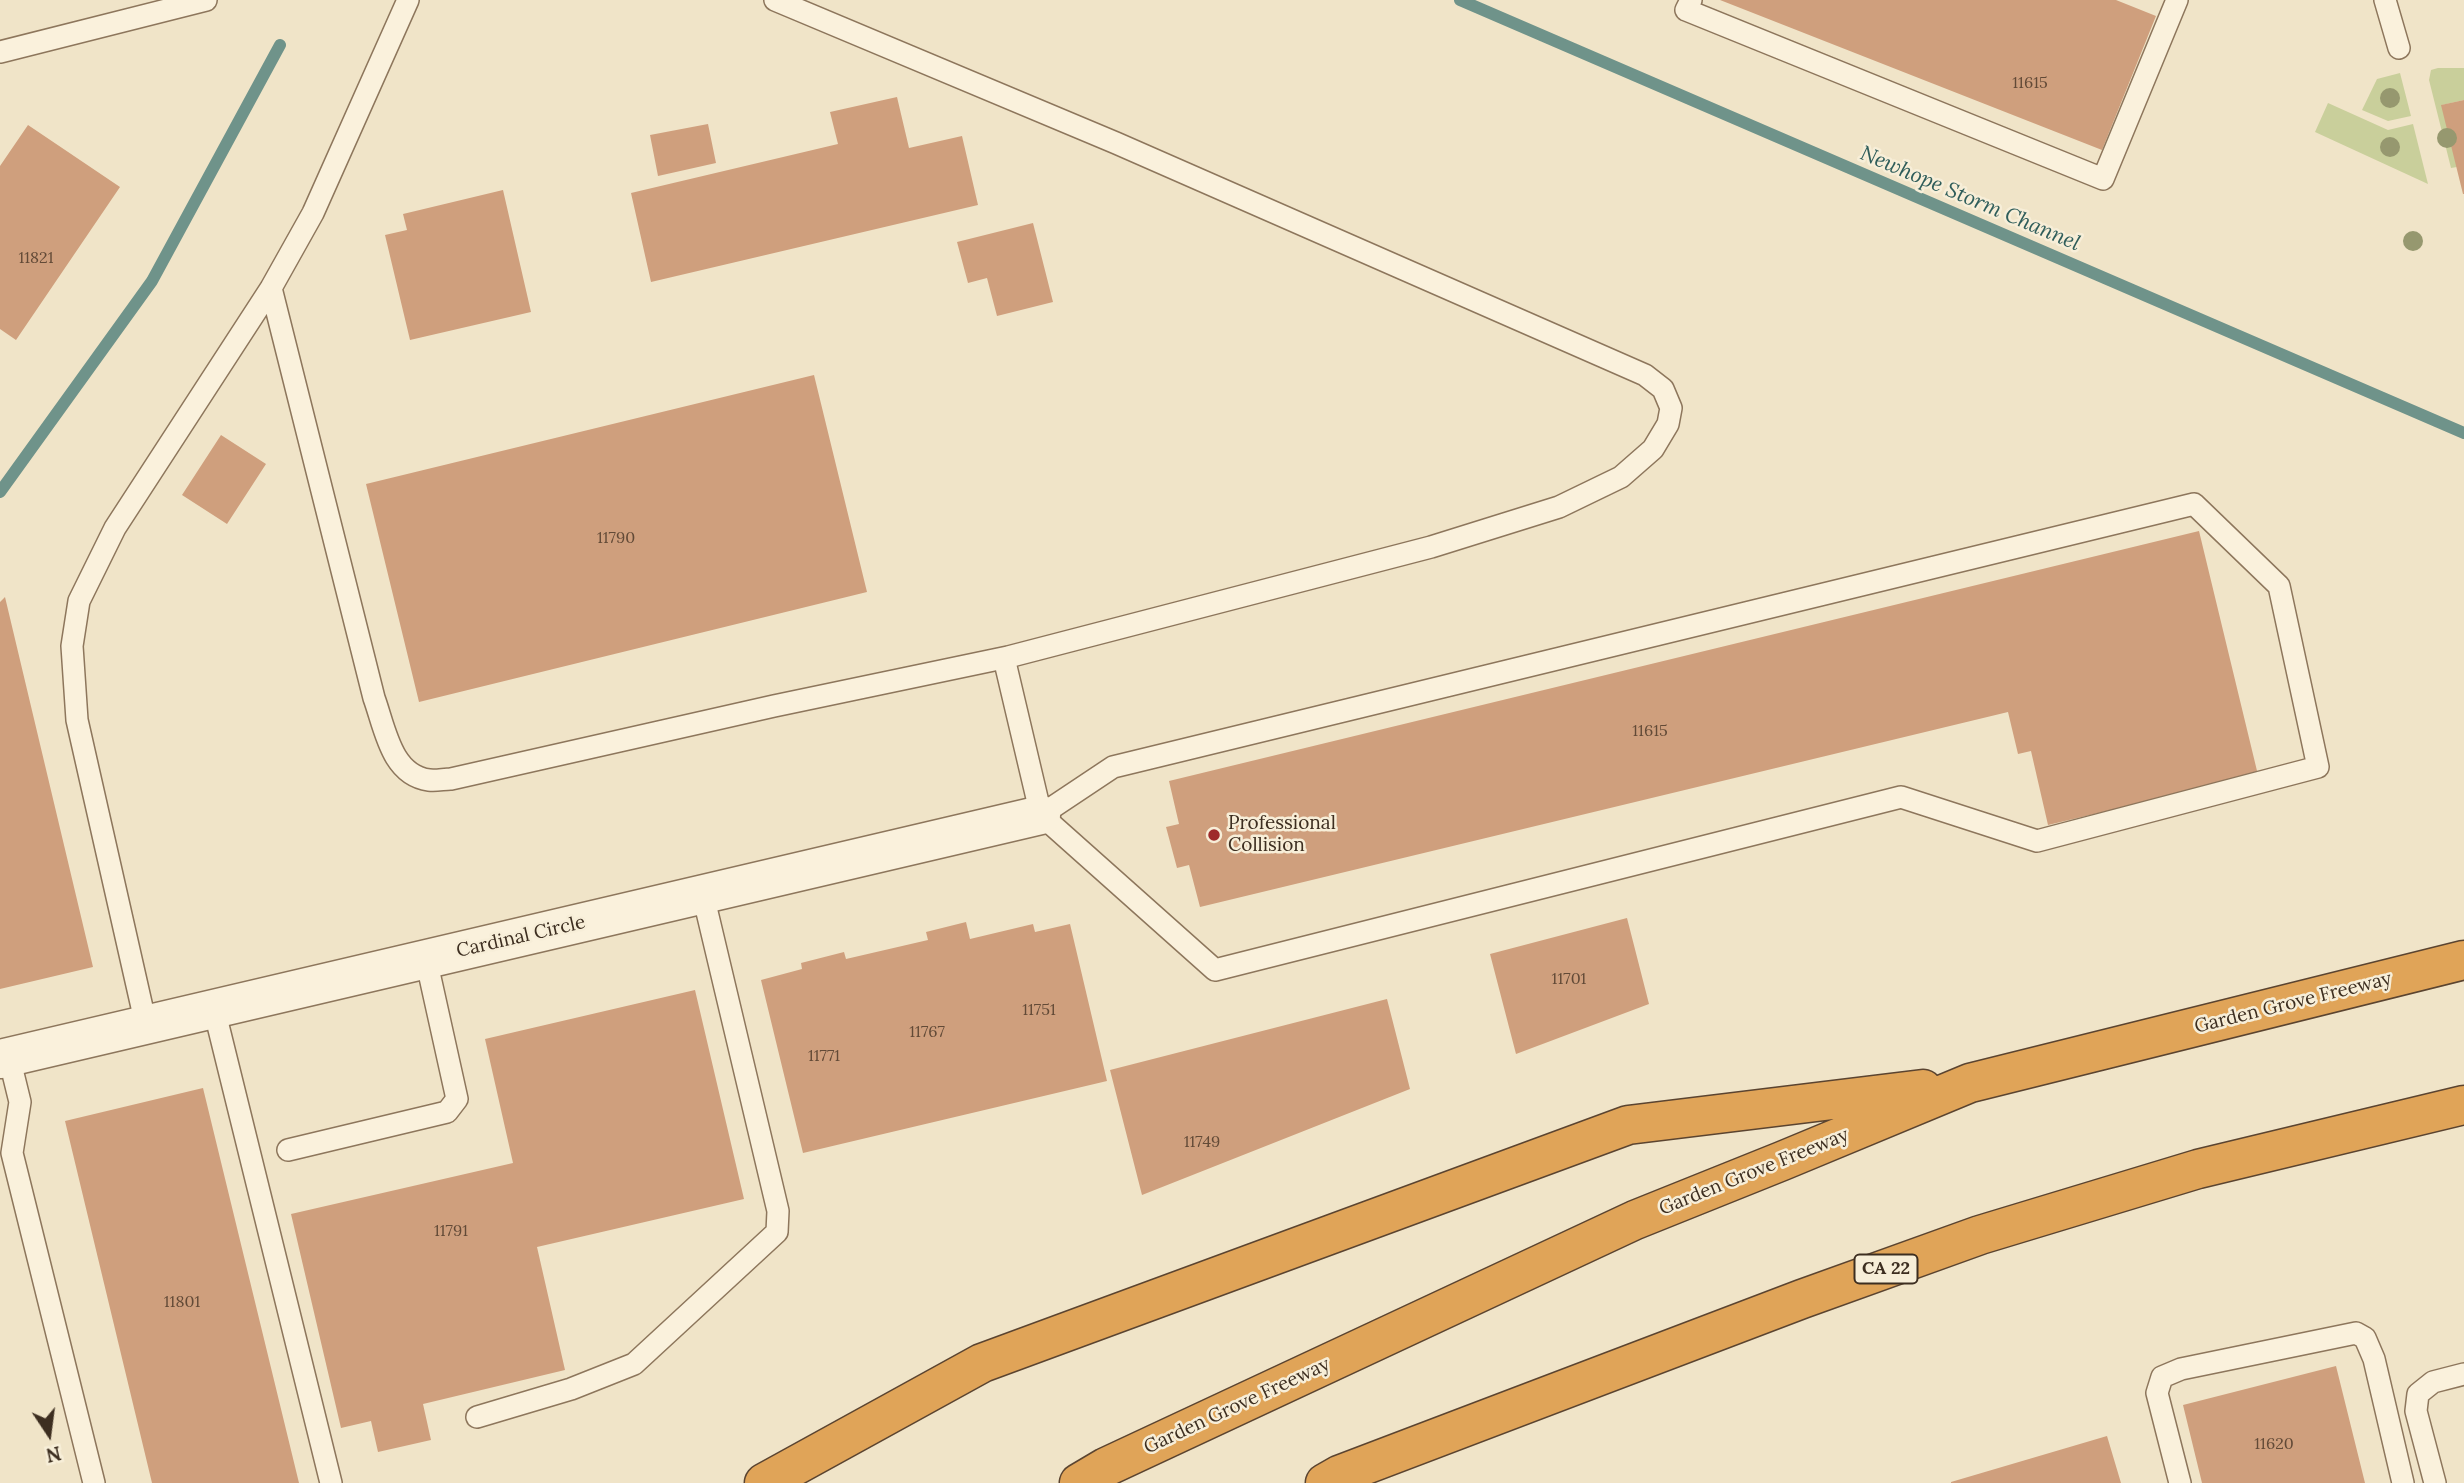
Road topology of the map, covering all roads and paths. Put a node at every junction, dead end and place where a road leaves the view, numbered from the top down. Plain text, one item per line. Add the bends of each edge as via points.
1 (206, 0) edge
2 (407, 0) edge
3 (775, 0) edge
4 (1691, 0) edge
5 (2385, 0) edge
6 (2174, 1) edge
7 (126, 10) edge
8 (2399, 48) dead end
9 (0, 52) edge
10 (271, 288) junction
11 (1004, 658) junction
12 (1041, 816) junction
13 (703, 895) junction
14 (426, 959) junction
15 (2464, 960) edge
16 (214, 1009) junction
17 (146, 1025) junction
18 (5, 1058) edge
19 (1970, 1083) junction
20 (2464, 1105) edge
21 (288, 1150) dead end
22 (6, 1155) edge
23 (2464, 1374) edge
24 (477, 1417) dead end
25 (94, 1483) edge
26 (331, 1483) edge
27 (764, 1483) edge
28 (1079, 1483) edge
29 (1325, 1483) edge
30 (2180, 1483) edge
31 (2403, 1483) edge
32 (2435, 1483) edge

1 - 7 lane
2 - 10 lane via 313,213
3 - 11 lane via 1116,143 1645,375 1663,389 1671,408 1668,424 1653,449 1621,477 1559,508 1431,547
4 - 6 lane via 1686,10 2103,179
5 - 8 lane
7 - 9 lane
10 - 11 lane via 374,698 398,764 416,775 451,779
10 - 17 lane via 115,528 79,601 72,646 77,720
11 - 12 lane
12 - 12 lane via 1215,970 1900,797 2037,841 2318,767 2279,586 2194,504 1113,767
12 - 13 street, Cardinal Circle
13 - 14 street, Cardinal Circle
13 - 24 lane via 778,1211 777,1232 634,1364 571,1389
14 - 16 street, Cardinal Circle
14 - 21 lane via 457,1099 447,1112
15 - 19 highway, Garden Grove Freeway
16 - 17 street, Cardinal Circle
16 - 26 lane
17 - 18 street, Cardinal Circle
18 - 22 lane via 20,1102
19 - 27 highway via 1628,1125 982,1363
19 - 28 highway, Garden Grove Freeway via 1635,1220
20 - 29 highway, CA 22 via 2198,1169 1980,1235
22 - 25 lane
23 - 32 lane via 2433,1382 2418,1394 2416,1411
30 - 31 lane via 2157,1393 2162,1377 2181,1369 2356,1333 2365,1338 2374,1359

